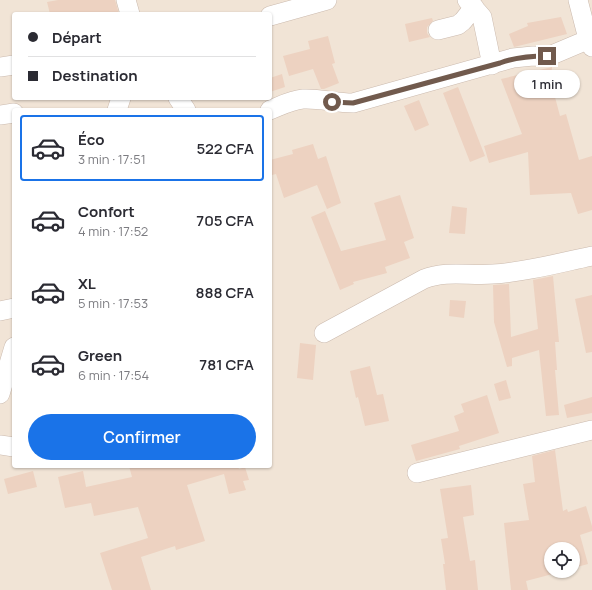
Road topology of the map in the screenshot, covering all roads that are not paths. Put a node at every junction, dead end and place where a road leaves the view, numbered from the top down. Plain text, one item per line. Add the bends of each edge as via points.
1 (126, 0) edge
2 (327, 0) edge
3 (578, 0) edge
4 (470, 3) edge
5 (129, 12) edge
6 (272, 15) edge
7 (438, 30) dead end
8 (591, 41) edge
9 (12, 65) edge
10 (492, 65) junction
11 (0, 67) edge
12 (272, 109) edge
13 (12, 113) edge
14 (0, 115) edge
15 (592, 256) edge
16 (12, 308) edge
17 (0, 311) edge
18 (324, 333) dead end
19 (12, 354) edge
20 (0, 394) edge
21 (592, 430) edge
22 (0, 445) edge
23 (12, 447) edge
24 (417, 473) dead end

1 - 5 street
2 - 6 street
3 - 8 street
4 - 7 street via 463,21 458,25
4 - 10 street via 482,17
8 - 10 street via 547,56 513,58
9 - 11 street
10 - 12 street via 353,103 303,99
13 - 14 street
15 - 18 street via 539,268 494,274 434,275
16 - 17 street
19 - 20 street
21 - 24 street
22 - 23 street

